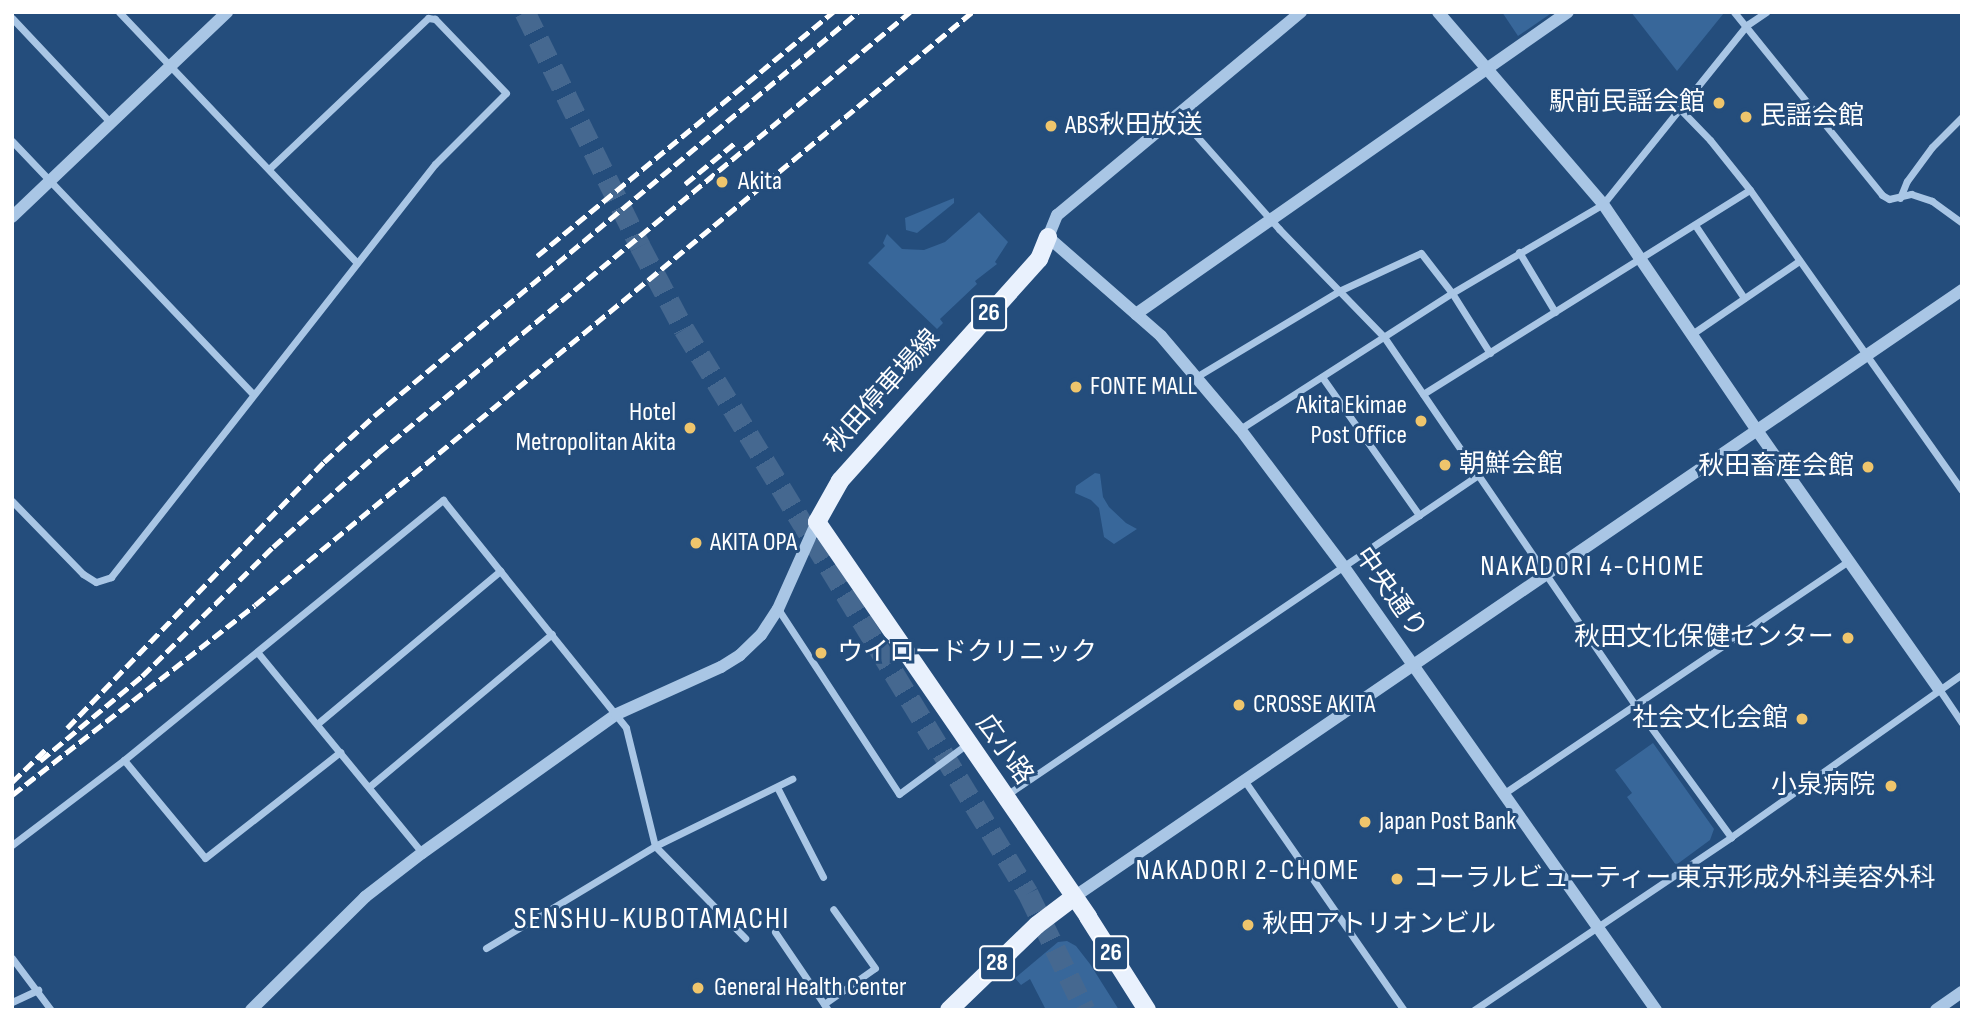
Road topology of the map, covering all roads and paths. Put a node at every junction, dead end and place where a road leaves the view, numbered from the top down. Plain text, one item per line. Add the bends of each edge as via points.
1 (119, 12) edge
2 (227, 12) edge
3 (1301, 12) edge
4 (1438, 12) edge
5 (1568, 12) edge
6 (1734, 12) edge
7 (1766, 12) edge
8 (12, 18) edge
9 (1747, 24) junction
10 (171, 66) junction
11 (1486, 69) junction
12 (1679, 109) junction
13 (1177, 114) junction
14 (1962, 117) edge
15 (111, 123) junction
16 (12, 141) edge
17 (268, 169) junction
18 (50, 181) junction
19 (1750, 190) junction
20 (1900, 198) junction
21 (1603, 204) junction
22 (12, 217) edge
23 (1270, 218) junction
24 (1962, 223) edge
25 (1695, 225) junction
26 (1048, 237) junction
27 (1519, 252) junction
28 (1642, 259) junction
29 (1799, 261) junction
30 (356, 262) junction
31 (1962, 290) edge
32 (1339, 291) junction
33 (1452, 293) junction
34 (1744, 298) junction
35 (1555, 312) junction
36 (1136, 314) junction
37 (1692, 334) junction
38 (1384, 337) junction
39 (1490, 353) junction
40 (1865, 355) junction
41 (1196, 377) junction
42 (1322, 377) junction
43 (253, 394) junction
44 (1423, 394) junction
45 (1240, 429) junction
46 (1756, 429) junction
47 (1478, 475) junction
48 (1962, 490) edge
49 (12, 501) edge
50 (1419, 515) junction
51 (817, 522) junction
52 (1848, 561) junction
53 (1344, 567) junction
54 (500, 571) junction
55 (1546, 573) junction
56 (778, 609) junction
57 (552, 634) junction
58 (258, 653) junction
59 (1413, 664) junction
60 (1962, 674) edge
61 (1939, 689) junction
62 (1634, 704) junction
63 (617, 714) junction
64 (1962, 723) edge
65 (317, 724) junction
66 (967, 744) junction
67 (340, 752) junction
68 (124, 760) junction
69 (792, 779) dead end
70 (1244, 780) junction
71 (370, 786) junction
72 (777, 787) junction
73 (1503, 794) junction
74 (1004, 796) junction
75 (1731, 837) junction
76 (12, 845) edge
77 (655, 846) junction
78 (422, 853) junction
79 (823, 877) dead end
80 (1074, 897) junction
81 (833, 909) dead end
82 (1597, 925) junction
83 (775, 932) dead end
84 (745, 938) dead end
85 (486, 948) dead end
86 (12, 957) edge
87 (38, 990) junction
88 (1962, 992) edge
89 (12, 1002) edge
90 (826, 1007) edge
91 (51, 1010) edge
92 (251, 1010) edge
93 (949, 1010) edge
94 (1147, 1010) edge
95 (1404, 1010) edge
96 (1474, 1010) edge
97 (1656, 1010) edge
98 (1936, 1010) edge

1 - 10 street
2 - 10 street
3 - 13 street
4 - 11 street
5 - 11 street
6 - 9 street
7 - 9 street
8 - 15 street
9 - 12 street
9 - 20 street via 1882,195
10 - 15 street
10 - 17 street
11 - 21 street
11 - 23 street
12 - 19 street
12 - 21 street
13 - 23 street
13 - 26 street via 1057,215
14 - 20 street via 1932,148
15 - 18 street
16 - 18 street
17 - 30 street
17 - 30 street via 428,18 435,19 506,93 442,156
18 - 22 street
18 - 43 street
19 - 25 street
19 - 29 street
20 - 24 street via 1911,194 1932,201
21 - 27 street
21 - 28 street
23 - 32 street
23 - 36 street
25 - 28 street
25 - 34 street
26 - 36 street, 中央通り
26 - 51 main road, 秋田停車場線 / 26 via 1039,258 855,461
27 - 33 street
27 - 35 street
28 - 35 street
28 - 37 street
29 - 34 street
29 - 40 street
30 - 43 street
31 - 40 street
32 - 33 street via 1421,253
32 - 38 street
32 - 41 street
33 - 38 street
33 - 39 street
34 - 37 street
35 - 39 street
36 - 41 street, 中央通り
37 - 46 street
38 - 42 street
38 - 44 street
39 - 44 street
40 - 46 street
40 - 48 street
41 - 45 street, 中央通り
42 - 45 street
42 - 50 street
43 - 49 street via 106,580 96,582 76,568
44 - 47 street
45 - 53 street, 中央通り
46 - 52 street
46 - 55 street
47 - 50 street
47 - 55 street
50 - 53 street
51 - 56 street
51 - 66 main road, 広小路 / 26
52 - 61 street
52 - 62 street
53 - 59 street, 中央通り
53 - 74 street
54 - 57 street
54 - 58 street via 443,500
54 - 65 street
55 - 59 street
55 - 62 street
56 - 63 street via 740,655
56 - 66 street via 899,794
57 - 63 street
57 - 71 street
58 - 65 street
58 - 68 street
59 - 70 street
59 - 73 street, 中央通り
60 - 61 street
61 - 64 street
61 - 75 street
62 - 73 street
62 - 75 street
63 - 77 street via 631,739
63 - 78 street
65 - 67 street
66 - 74 main road, 広小路 / 26
67 - 68 street via 205,858
67 - 71 street
68 - 76 street
69 - 72 street
70 - 80 street
70 - 95 street
71 - 78 street
72 - 77 street
72 - 79 street
73 - 82 street, 中央通り
74 - 80 main road, 広小路 / 26
75 - 82 street
77 - 84 street
77 - 85 street
78 - 92 street via 365,897
80 - 93 main road, 28 via 1037,925
80 - 94 main road, 広小路 / 26
81 - 90 street via 875,968
82 - 96 street
82 - 97 street, 中央通り
83 - 90 street
86 - 87 street
87 - 89 street
87 - 91 street
88 - 98 street

